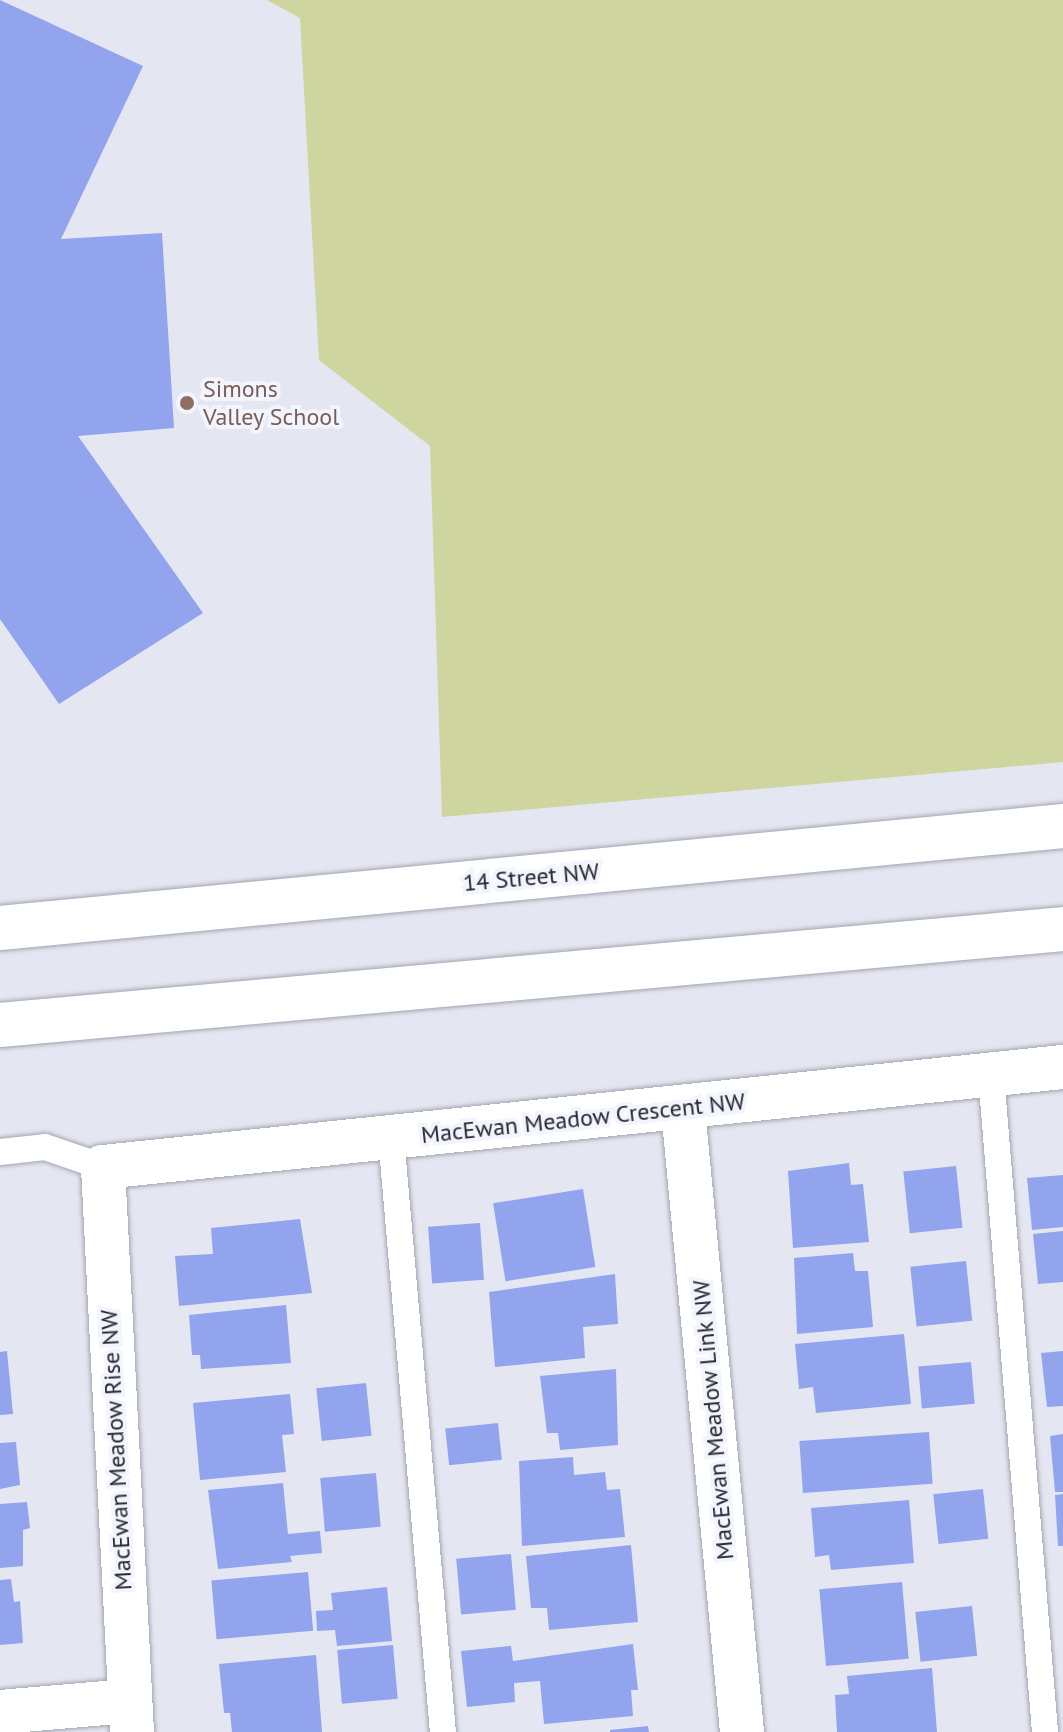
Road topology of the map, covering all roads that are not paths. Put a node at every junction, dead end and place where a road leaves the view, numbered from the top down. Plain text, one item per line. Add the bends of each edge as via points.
1 (1063, 826) edge
2 (0, 928) edge
3 (1063, 929) edge
4 (0, 1025) edge
5 (1063, 1067) edge
6 (991, 1075) junction
7 (683, 1109) junction
8 (391, 1137) junction
9 (0, 1152) edge
10 (103, 1167) junction
11 (0, 1712) edge
12 (130, 1717) edge
13 (443, 1732) edge
14 (742, 1732) edge
15 (1045, 1732) edge

1 - 2 street, 14 Street NW
3 - 4 street
5 - 6 street, MacEwan Meadow Crescent NW
6 - 7 street, MacEwan Meadow Crescent NW
6 - 15 lane
7 - 8 street, MacEwan Meadow Crescent NW
7 - 14 street, MacEwan Meadow Link NW
8 - 10 street, MacEwan Meadow Crescent NW
8 - 13 lane
9 - 10 lane via 45,1147
10 - 12 street, MacEwan Meadow Rise NW
11 - 12 street

